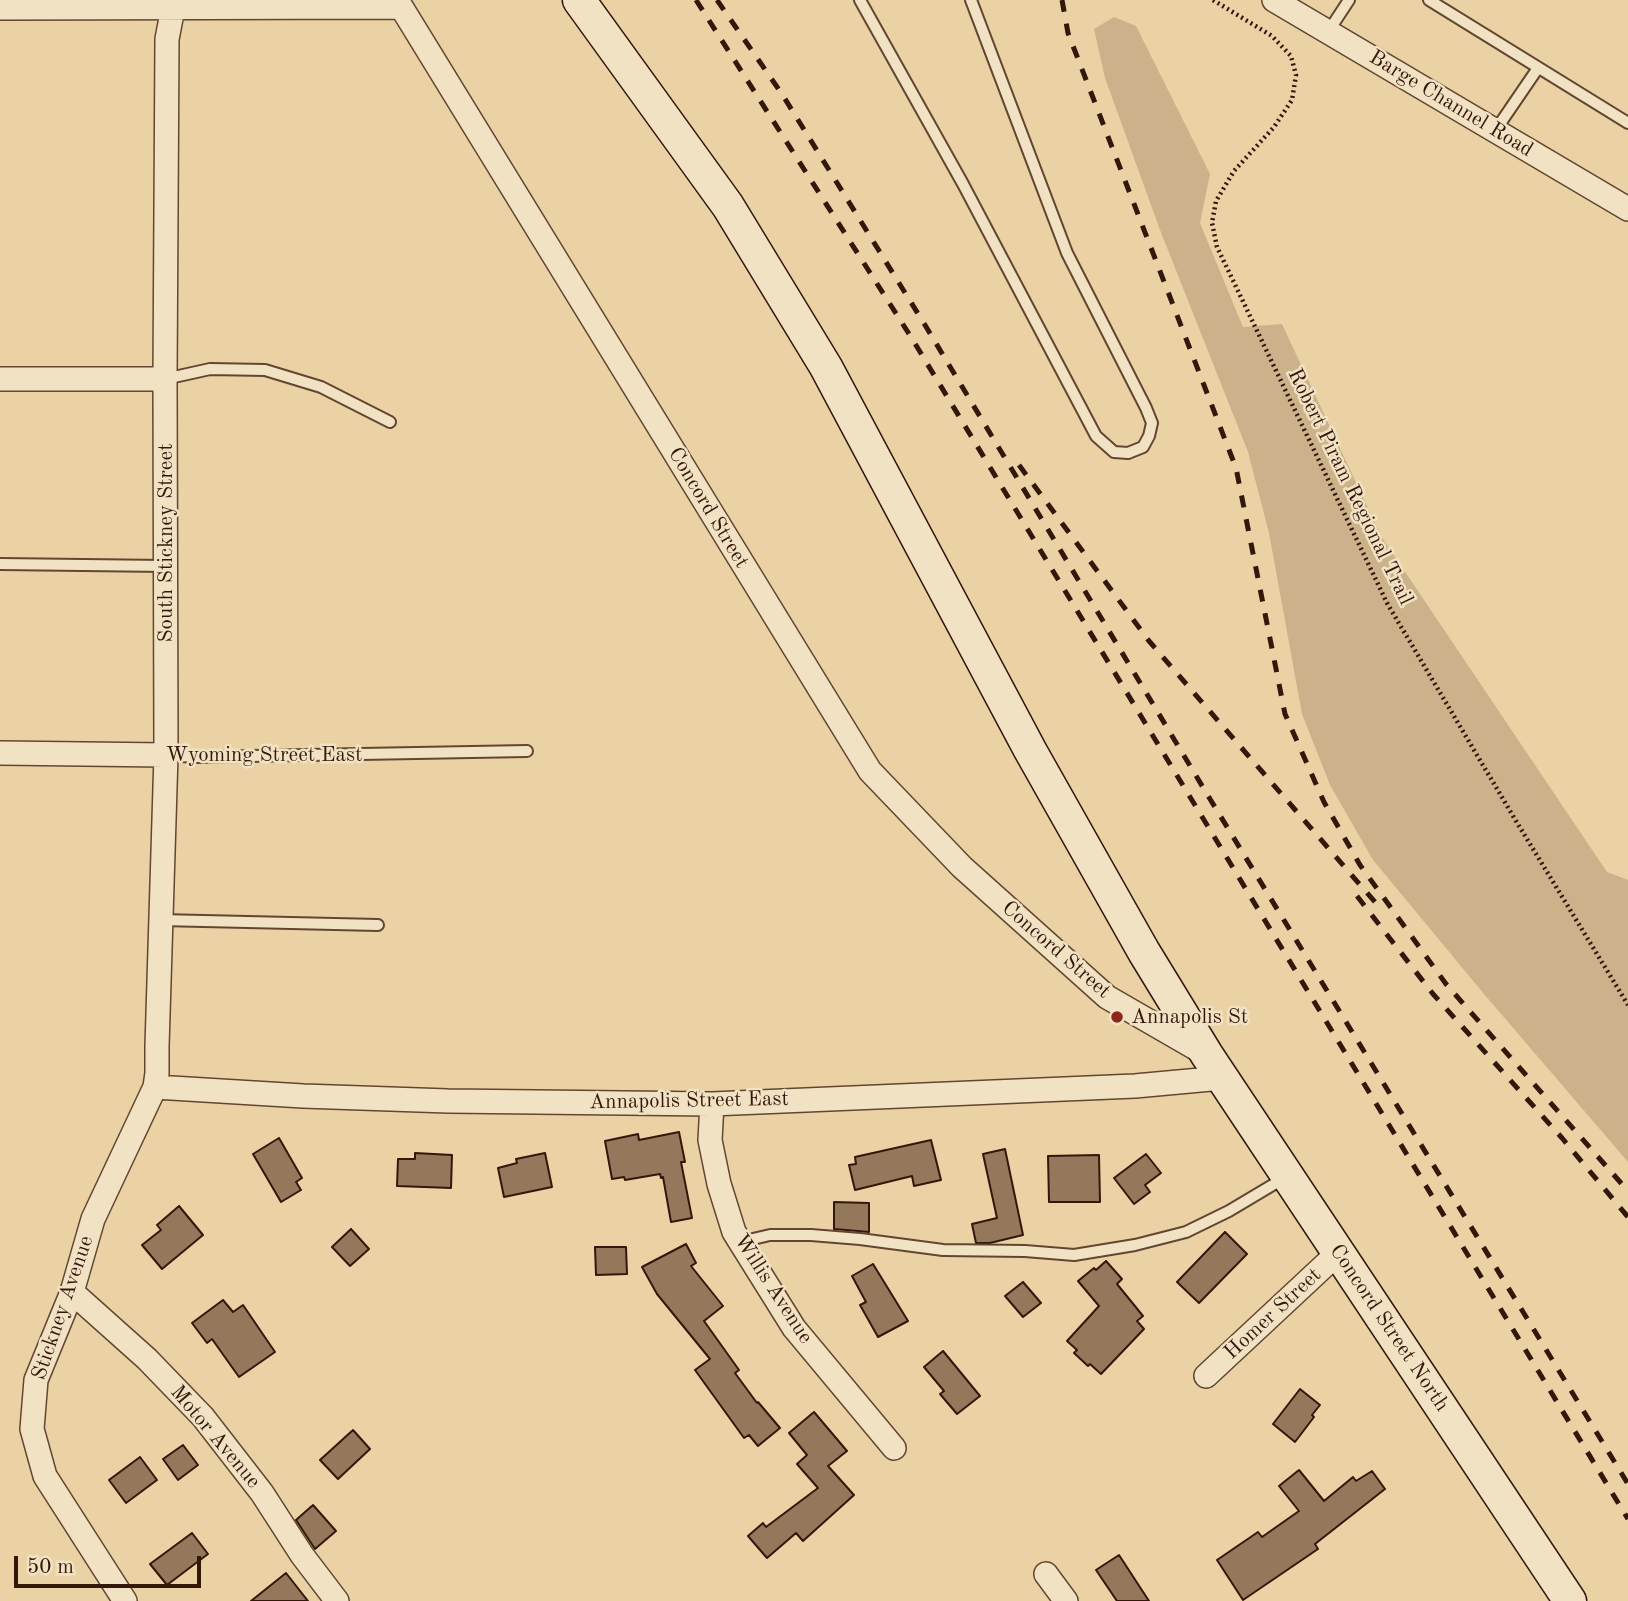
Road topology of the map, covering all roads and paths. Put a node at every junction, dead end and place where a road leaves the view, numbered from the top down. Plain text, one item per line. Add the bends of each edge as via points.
1 (579, 0) edge
2 (859, 0) edge
3 (971, 0) edge
4 (1213, 0) edge
5 (1274, 0) edge
6 (1349, 0) edge
7 (1437, 2) edge
8 (399, 3) edge
9 (173, 4) edge
10 (0, 8) edge
11 (1328, 32) junction
12 (1538, 68) junction
13 (1628, 123) edge
14 (1495, 131) junction
15 (1628, 209) edge
16 (0, 379) edge
17 (165, 379) junction
18 (390, 422) dead end
19 (0, 564) edge
20 (166, 566) junction
21 (527, 751) dead end
22 (0, 753) edge
23 (166, 755) junction
24 (160, 920) junction
25 (377, 925) dead end
26 (1628, 1005) edge
27 (1215, 1066) junction
28 (155, 1087) junction
29 (712, 1104) junction
30 (1288, 1176) junction
31 (740, 1242) junction
32 (1339, 1252) junction
33 (72, 1292) junction
34 (1206, 1377) dead end
35 (894, 1448) dead end
36 (1046, 1574) dead end
37 (125, 1601) edge
38 (337, 1601) edge
39 (1066, 1601) edge
40 (1570, 1601) edge

1 - 27 main road via 728,206 819,356 1030,750 1144,952
2 - 3 lane via 1096,436 1114,452 1128,453 1143,447 1152,423 1067,253
4 - 26 path, Robert Piram Regional Trail via 1272,36 1291,56 1296,75 1292,100 1234,171 1216,201 1212,223 1217,247 1387,604
5 - 11 street, Barge Channel Road
6 - 11 lane
7 - 12 lane
8 - 9 street
8 - 27 street, Concord Street via 870,771 962,867 1107,997
9 - 10 street
9 - 17 street, South Stickney Street via 167,39
11 - 14 street, Barge Channel Road
12 - 13 lane
12 - 14 lane
14 - 15 street, Barge Channel Road
16 - 17 street
17 - 18 lane via 210,369 265,370 321,387
17 - 20 street, South Stickney Street
19 - 20 lane
20 - 23 street, South Stickney Street
21 - 23 lane, Wyoming Street East
22 - 23 street, Wyoming Street East
23 - 24 street, South Stickney Street
24 - 25 lane
24 - 28 street, South Stickney Street
27 - 29 street, Annapolis Street East via 1135,1086
27 - 30 main road, Concord Street North
28 - 29 street, Annapolis Street East via 448,1101
28 - 33 street, Stickney Avenue via 93,1219
29 - 31 street, Willis Avenue via 710,1140 727,1212
30 - 31 lane via 1186,1232 1074,1255 943,1250 811,1235 770,1235
30 - 32 main road, Concord Street North
31 - 35 street, Willis Avenue via 794,1328
32 - 34 street, Homer Street
32 - 40 main road, Concord Street North
33 - 37 street, Stickney Avenue via 36,1380 32,1429 45,1476
33 - 38 street, Motor Avenue via 203,1417
36 - 39 street

